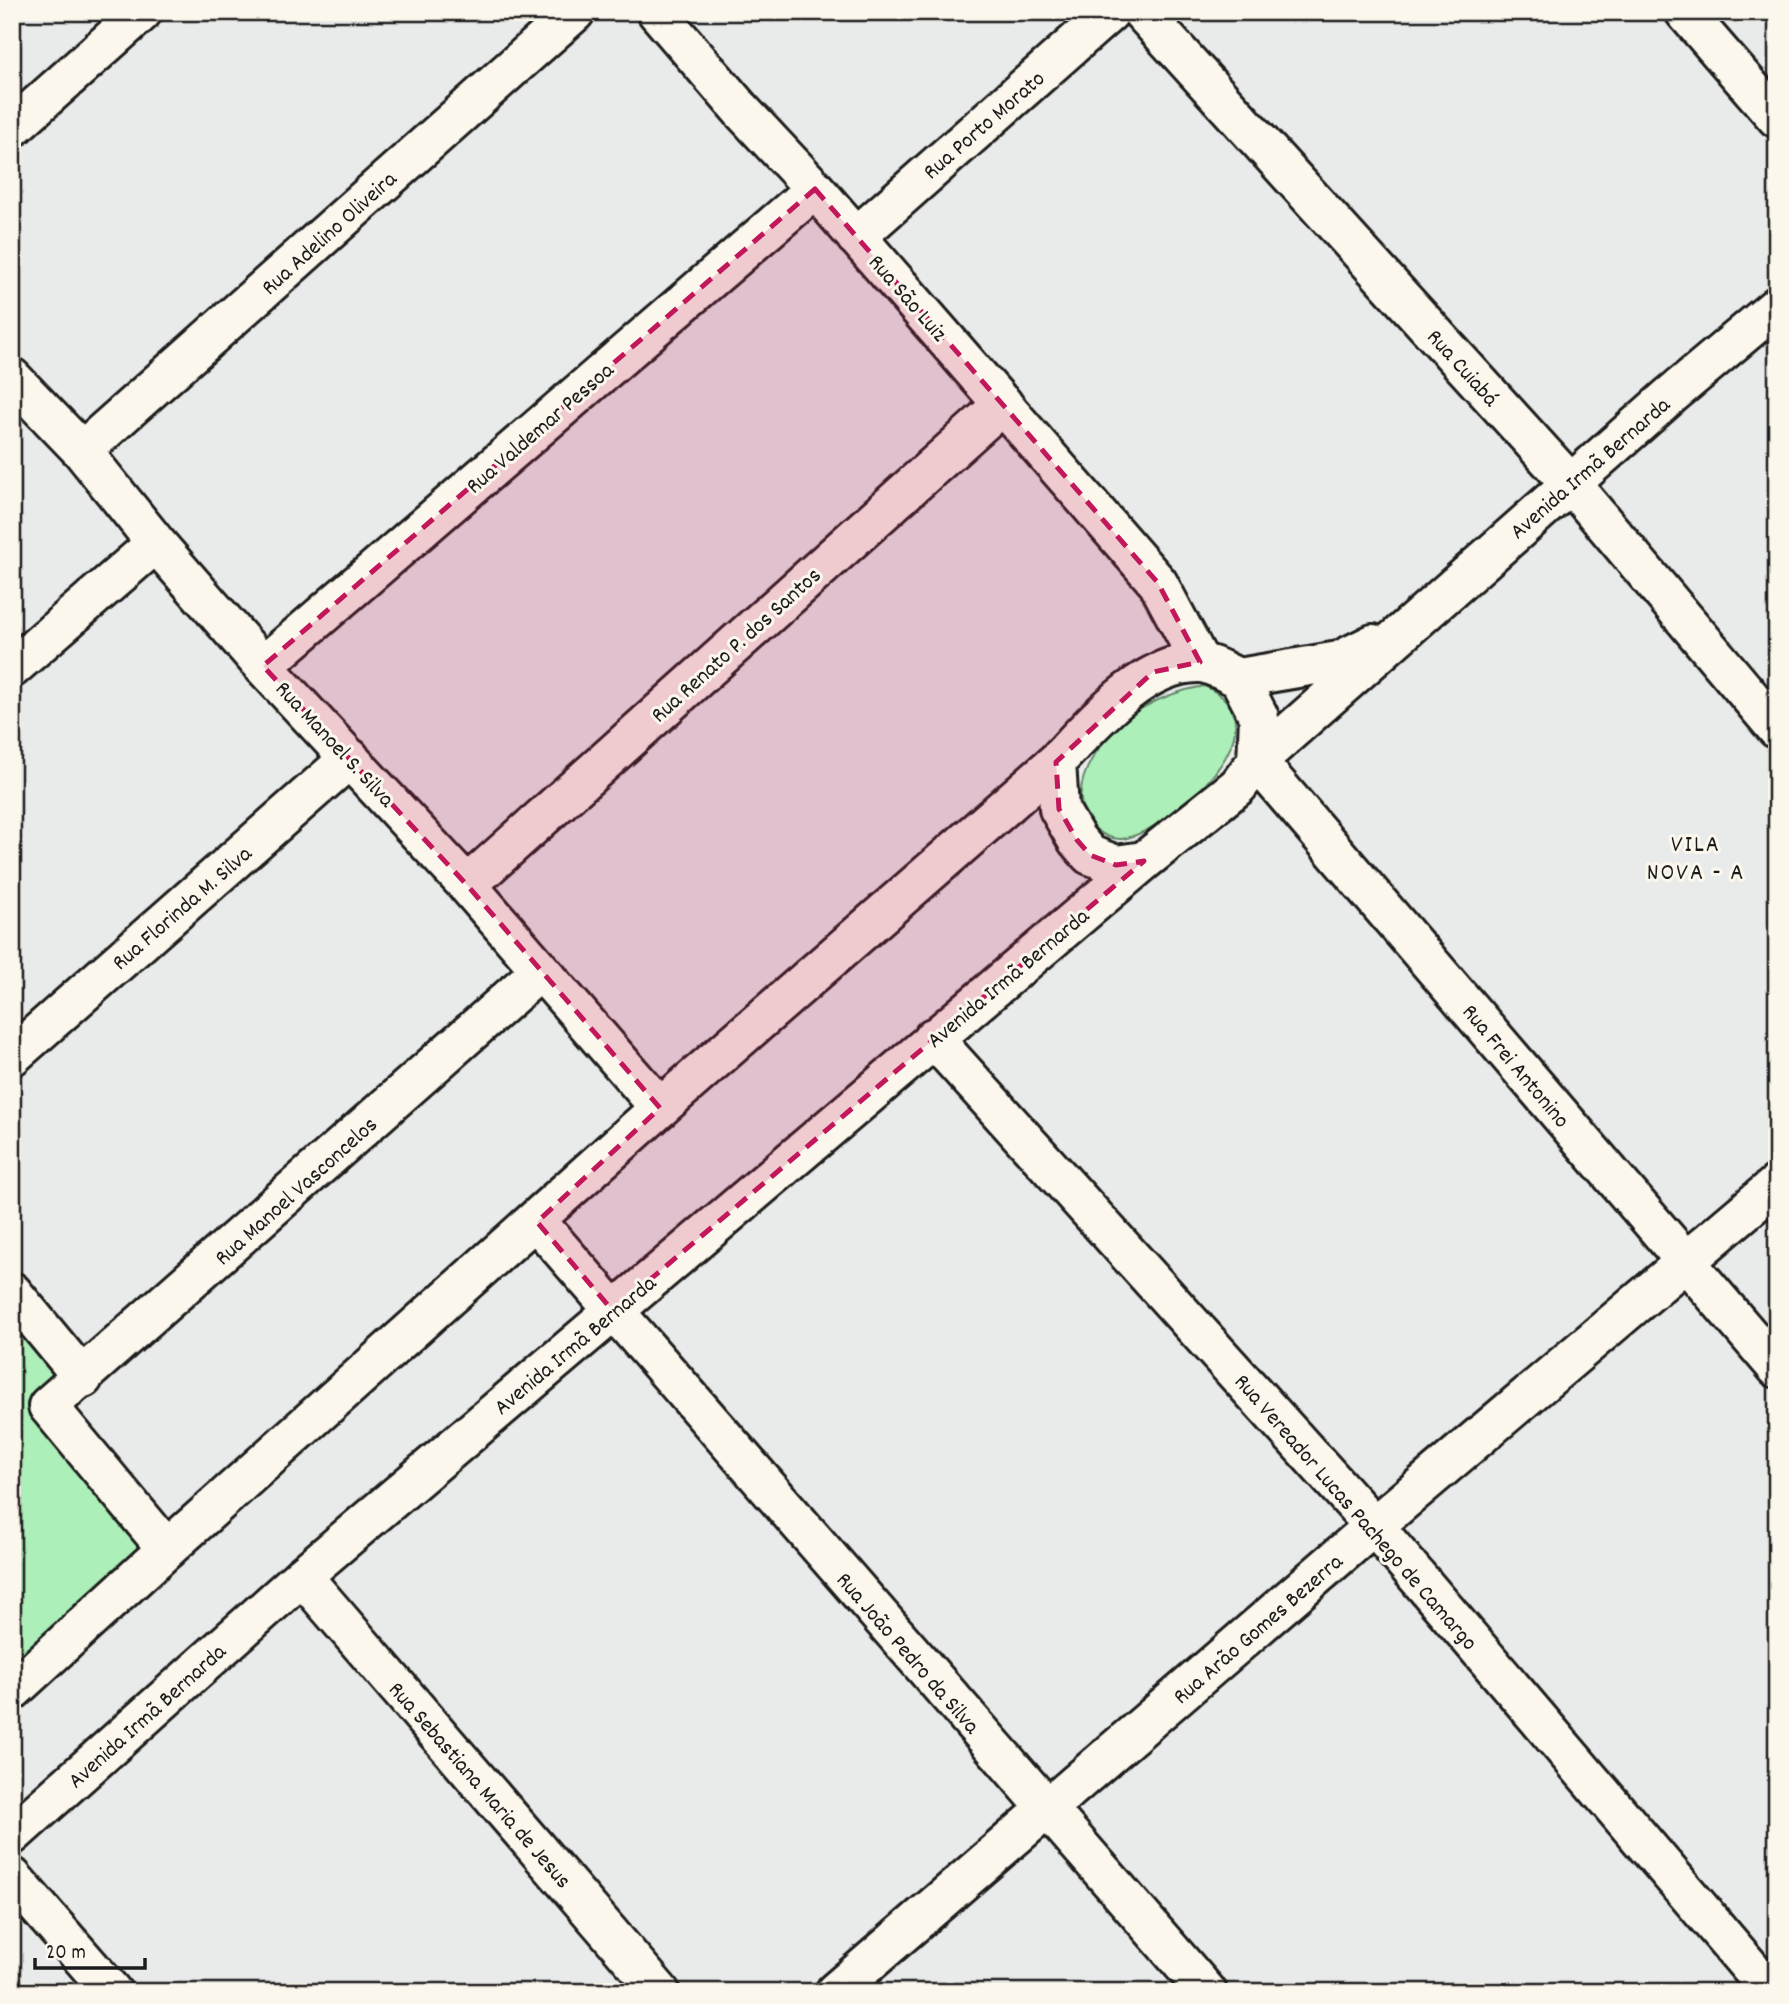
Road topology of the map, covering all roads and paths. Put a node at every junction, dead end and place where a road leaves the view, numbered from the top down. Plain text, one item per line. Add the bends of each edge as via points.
1 (142, 12) edge
2 (575, 12) edge
3 (657, 12) edge
4 (1110, 12) edge
5 (1142, 12) edge
6 (1685, 12) edge
7 (1777, 118) edge
8 (12, 128) edge
9 (815, 189) junction
10 (856, 237) junction
11 (1777, 306) edge
12 (12, 378) edge
13 (1003, 404) junction
14 (82, 451) junction
15 (1571, 484) junction
16 (156, 543) junction
17 (1403, 630) junction
18 (1200, 662) junction
19 (263, 666) junction
20 (12, 668) edge
21 (1239, 678) junction
22 (1777, 729) edge
23 (350, 758) junction
24 (1257, 761) junction
25 (1056, 762) junction
26 (1144, 861) junction
27 (467, 885) junction
28 (540, 971) junction
29 (933, 1038) junction
30 (12, 1056) edge
31 (660, 1108) junction
32 (1777, 1184) edge
33 (537, 1222) junction
34 (1686, 1263) junction
35 (12, 1292) edge
36 (613, 1311) junction
37 (1777, 1368) edge
38 (83, 1378) junction
39 (1374, 1526) junction
40 (167, 1549) junction
41 (302, 1576) junction
42 (12, 1691) edge
43 (1047, 1811) junction
44 (12, 1835) edge
45 (12, 1877) edge
46 (111, 1992) edge
47 (660, 1992) edge
48 (835, 1992) edge
49 (1207, 1992) edge
50 (1771, 1992) edge

1 - 8 street
2 - 14 street, Rua Adelino Oliveira
3 - 9 street, Rua São Luiz
4 - 10 street, Rua Porto Morato
5 - 15 street, Rua Cuiabá
6 - 7 street
9 - 10 street, Rua São Luiz
9 - 19 street, Rua Valdemar Pessoa
10 - 13 street, Rua São Luiz
11 - 15 street, Avenida Irmã Bernarda
12 - 14 street, Rua Manoel S. Silva
13 - 18 street, Rua São Luiz via 1158,583
13 - 27 street, Rua Renato P. dos Santos
14 - 16 street, Rua Manoel S. Silva
15 - 17 street, Avenida Irmã Bernarda
15 - 22 street, Rua Cuiabá
16 - 19 street, Rua Manoel S. Silva
16 - 20 street
17 - 21 street, Avenida Irmã Bernarda via 1339,661
17 - 24 street, Avenida Irmã Bernarda
18 - 21 street
18 - 25 street via 1153,672
19 - 23 street, Rua Manoel S. Silva
21 - 24 street via 1259,717
23 - 27 street, Rua Manoel S. Silva
23 - 30 street, Rua Florinda M. Silva
24 - 26 street, Avenida Irmã Bernarda via 1238,786
24 - 34 street, Rua Frei Antonino
25 - 26 street via 1059,809 1090,855 1116,865
25 - 31 street
26 - 29 street, Avenida Irmã Bernarda
27 - 28 street, Rua Manoel S. Silva
28 - 31 street, Rua Manoel S. Silva
28 - 38 street, Rua Manoel Vasconcelos
29 - 36 street, Avenida Irmã Bernarda
29 - 39 street, Rua Vereador Lucas Pachego de Camargo
31 - 33 street
32 - 34 street, Rua Arão Gomes Bezerra
33 - 36 street, Rua João Pedro da Silva
33 - 40 street
34 - 37 street, Rua Frei Antonino
34 - 39 street, Rua Arão Gomes Bezerra
35 - 38 street
36 - 41 street, Avenida Irmã Bernarda
36 - 43 street, Rua João Pedro da Silva
38 - 40 street, Rua Manoel Vasconcelos via 48,1406
39 - 43 street, Rua Arão Gomes Bezerra
39 - 50 street, Rua Vereador Lucas Pachego de Camargo
40 - 42 street
41 - 44 street, Avenida Irmã Bernarda
41 - 47 street, Rua Sebastiana Maria de Jesus
43 - 48 street, Rua Arão Gomes Bezerra
43 - 49 street, Rua João Pedro da Silva
45 - 46 street

